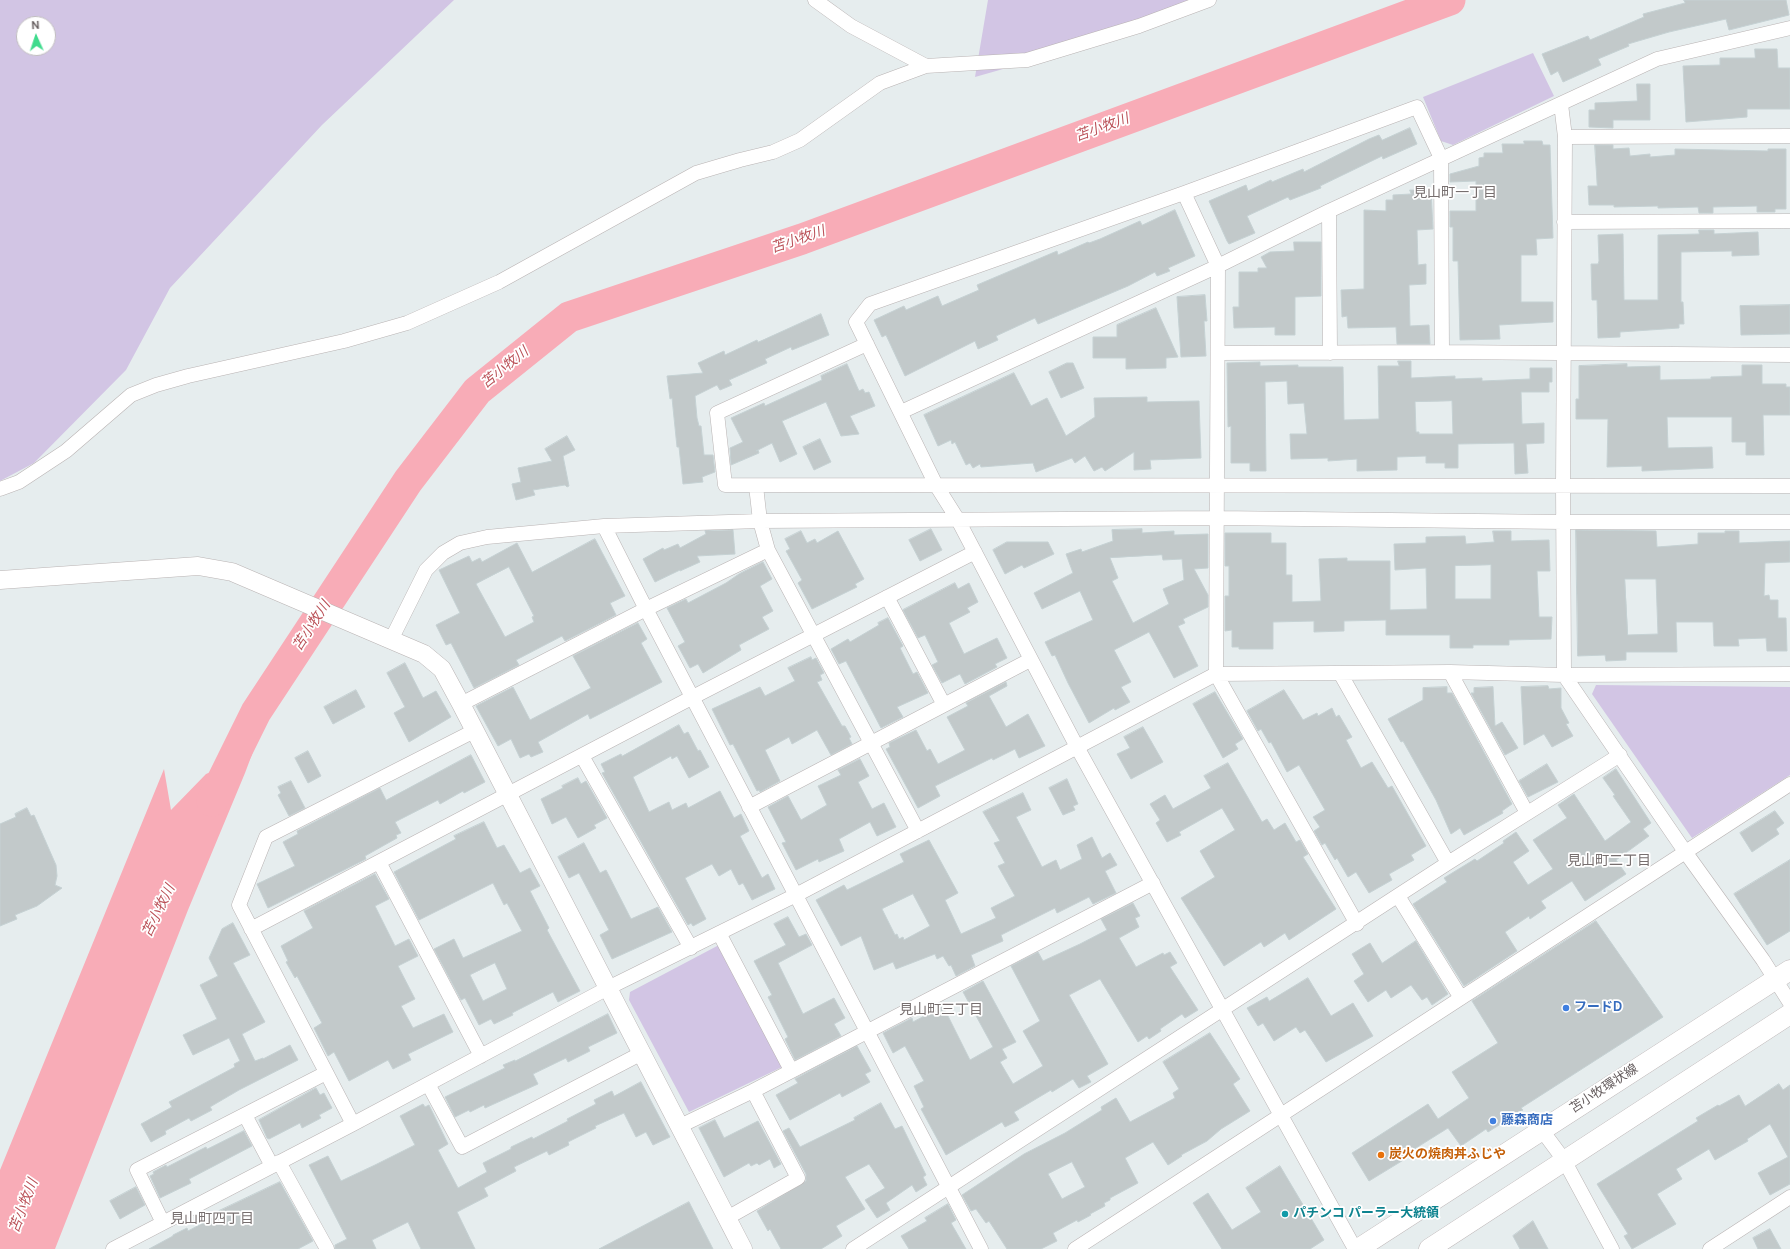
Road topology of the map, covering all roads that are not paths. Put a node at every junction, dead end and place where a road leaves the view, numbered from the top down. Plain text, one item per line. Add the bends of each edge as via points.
1 (815, 0) edge
2 (1209, 0) edge
3 (1790, 28) edge
4 (926, 66) junction
5 (1561, 104) junction
6 (1790, 136) edge
7 (1565, 137) junction
8 (1441, 158) junction
9 (1184, 194) junction
10 (1329, 210) junction
11 (1790, 221) edge
12 (1564, 222) junction
13 (1218, 266) junction
14 (867, 344) junction
15 (1442, 352) junction
16 (1330, 353) junction
17 (1218, 354) junction
18 (1563, 354) junction
19 (1790, 355) edge
20 (901, 412) junction
21 (936, 485) junction
22 (1562, 485) junction
23 (756, 486) junction
24 (1217, 486) junction
25 (1790, 486) edge
26 (0, 489) edge
27 (1216, 518) junction
28 (760, 520) junction
29 (958, 520) junction
30 (1563, 522) junction
31 (1790, 522) edge
32 (604, 526) junction
33 (768, 550) junction
34 (975, 552) junction
35 (0, 580) edge
36 (887, 597) junction
37 (646, 609) junction
38 (812, 635) junction
39 (391, 640) junction
40 (1030, 660) junction
41 (1450, 672) junction
42 (1340, 673) junction
43 (1216, 674) junction
44 (1790, 674) edge
45 (1564, 675) junction
46 (692, 697) junction
47 (460, 704) junction
48 (944, 705) junction
49 (474, 731) junction
50 (870, 744) junction
51 (1077, 748) junction
52 (1620, 755) junction
53 (582, 756) junction
54 (1790, 784) edge
55 (507, 796) junction
56 (749, 807) junction
57 (1527, 813) junction
58 (918, 831) junction
59 (1686, 853) junction
60 (379, 862) junction
61 (1448, 863) junction
62 (1152, 883) junction
63 (796, 895) junction
64 (1398, 896) junction
65 (1356, 924) junction
66 (252, 929) junction
67 (719, 933) junction
68 (691, 948) junction
69 (1783, 974) edge
70 (608, 988) junction
71 (1461, 998) junction
72 (1790, 1003) edge
73 (1222, 1011) junction
74 (1790, 1014) edge
75 (866, 1030) junction
76 (642, 1053) junction
77 (481, 1056) junction
78 (790, 1070) junction
79 (326, 1074) junction
80 (428, 1084) junction
81 (753, 1090) junction
82 (245, 1115) junction
83 (1281, 1115) junction
84 (353, 1124) junction
85 (680, 1126) junction
86 (1542, 1129) junction
87 (1564, 1160) junction
88 (276, 1164) junction
89 (948, 1186) junction
90 (1790, 1197) edge
91 (727, 1218) junction
92 (163, 1222) junction
93 (113, 1249) edge
94 (327, 1249) edge
95 (743, 1249) edge
96 (853, 1249) edge
97 (981, 1249) edge
98 (1075, 1249) edge
99 (1356, 1249) edge
100 (1429, 1249) edge
101 (1612, 1249) edge
102 (1710, 1249) edge

1 - 4 street via 852,26
2 - 4 street via 1139,26 1027,60
3 - 5 street via 1657,59
4 - 26 street via 880,82 800,140 773,152 696,173 499,282 407,323 344,341 188,376 132,395 66,451 19,482
5 - 7 street
5 - 8 street
6 - 7 street
7 - 12 street
8 - 9 street via 1417,107
8 - 10 street
8 - 15 street
9 - 13 street
9 - 14 street via 870,304 856,322
10 - 13 street
10 - 16 street
11 - 12 street
12 - 18 street
13 - 17 street
13 - 20 street
14 - 20 street
14 - 23 street via 717,413 725,485
15 - 16 street
15 - 18 street
16 - 17 street
17 - 24 street
18 - 19 street
18 - 22 street
20 - 21 street
21 - 23 street
21 - 24 street
21 - 29 street
22 - 24 street
22 - 25 street
22 - 30 street
23 - 28 street
24 - 27 street
27 - 29 street
27 - 30 street
27 - 43 street
28 - 29 street
28 - 32 street
28 - 33 street
29 - 34 street
30 - 31 street
30 - 45 street
32 - 37 street
32 - 39 street via 487,537 460,543 443,553 426,570
33 - 37 street
33 - 38 street
34 - 36 street
34 - 40 street
35 - 39 street via 198,566 232,572
36 - 38 street
36 - 48 street
37 - 46 street
37 - 47 street
38 - 46 street
38 - 50 street
39 - 47 street via 424,654 438,666
40 - 48 street
40 - 51 street
41 - 42 street
41 - 45 street
41 - 57 street
42 - 43 street
42 - 61 street
43 - 51 street
43 - 65 street
44 - 45 street
45 - 52 street
46 - 53 street
46 - 56 street
47 - 49 street
48 - 50 street
49 - 55 street
49 - 66 street via 266,837 239,905
50 - 56 street
50 - 58 street
51 - 58 street
51 - 62 street
52 - 57 street
52 - 59 street
53 - 55 street
53 - 68 street
54 - 59 street
55 - 60 street
55 - 70 street
56 - 63 street
57 - 61 street
58 - 63 street
59 - 69 street
59 - 71 street
60 - 66 street
60 - 77 street
61 - 64 street
62 - 73 street
62 - 75 street
63 - 67 street
63 - 75 street
64 - 65 street
64 - 71 street
65 - 73 street
66 - 79 street
67 - 68 street
67 - 78 street
68 - 70 street
69 - 72 street
69 - 86 main road, 苫小牧環状線
70 - 76 street
70 - 77 street
71 - 83 street
73 - 83 street
73 - 89 street
74 - 87 main road
75 - 78 street
75 - 89 street
76 - 80 street via 462,1147
76 - 85 street
77 - 80 street
78 - 81 street
79 - 82 street
79 - 84 street
80 - 84 street
81 - 85 street
81 - 91 street via 798,1178
82 - 88 street
82 - 92 street via 137,1170
83 - 98 street
83 - 99 street
84 - 88 street
85 - 91 street
86 - 87 street
86 - 99 main road, 苫小牧環状線
87 - 100 main road
87 - 101 street
88 - 92 street
88 - 94 street
89 - 96 street
89 - 97 street
90 - 102 street
91 - 95 street
92 - 93 street

